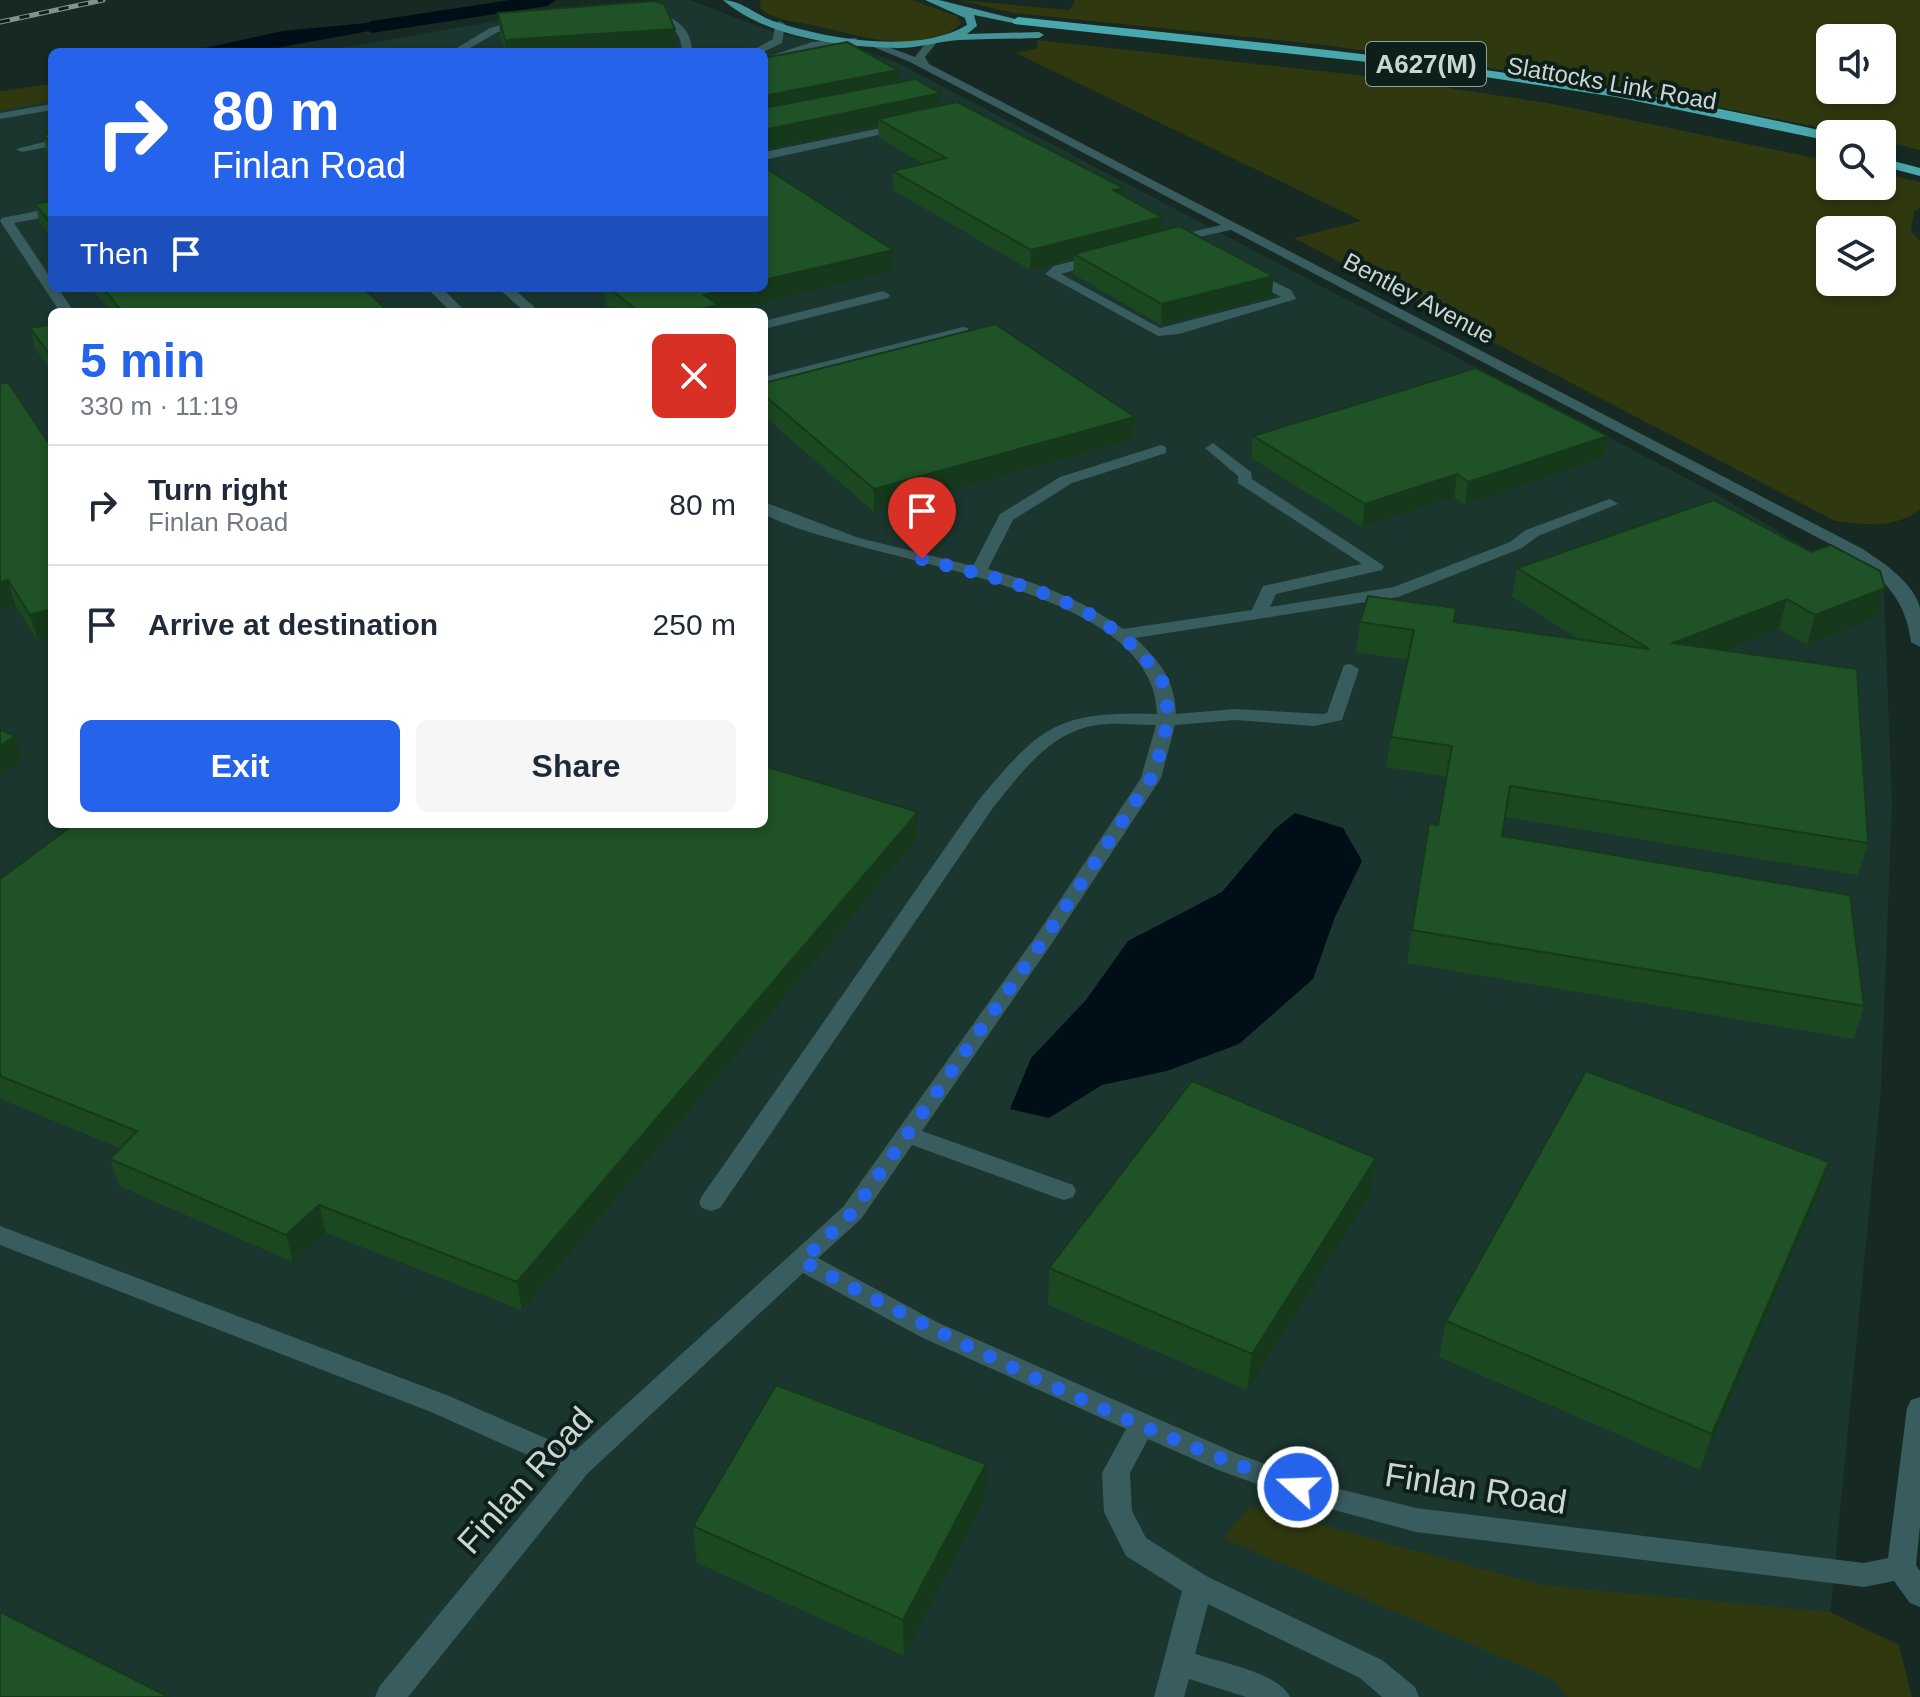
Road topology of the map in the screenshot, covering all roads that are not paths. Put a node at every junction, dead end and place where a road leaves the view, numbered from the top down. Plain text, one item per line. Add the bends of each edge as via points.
1 (728, 0) edge
2 (745, 0) edge
3 (930, 0) edge
4 (955, 8) junction
5 (748, 13) junction
6 (627, 15) edge
7 (532, 21) edge
8 (1018, 21) joint
9 (780, 24) junction
10 (1039, 35) joint
11 (954, 37) junction
12 (856, 41) junction
13 (932, 42) junction
14 (871, 44) junction
15 (462, 48) edge
16 (686, 48) edge
17 (763, 48) edge
18 (768, 61) edge
19 (926, 67) junction
20 (956, 82) junction
21 (934, 87) edge
22 (999, 105) junction
23 (48, 108) edge
24 (976, 110) edge
25 (0, 116) edge
26 (918, 123) edge
27 (1816, 134) edge
28 (48, 144) edge
29 (1816, 146) edge
30 (22, 149) dead end
31 (1896, 153) edge
32 (768, 155) edge
33 (1920, 159) edge
34 (1896, 166) edge
35 (1920, 172) edge
36 (48, 213) edge
37 (1233, 226) junction
38 (1183, 238) junction
39 (1160, 243) edge
40 (1209, 252) edge
41 (1117, 254) edge
42 (1235, 265) edge
43 (48, 284) edge
44 (438, 292) edge
45 (510, 292) edge
46 (883, 295) dead end
47 (455, 308) edge
48 (528, 308) edge
49 (768, 324) edge
50 (963, 331) edge
51 (768, 380) edge
52 (1213, 448) dead end
53 (1161, 450) dead end
54 (1610, 504) dead end
55 (768, 509) edge
56 (977, 574) junction
57 (1259, 612) junction
58 (1121, 635) junction
59 (1920, 642) edge
60 (1350, 669) dead end
61 (1166, 720) junction
62 (907, 1134) junction
63 (1064, 1191) dead end
64 (711, 1202) dead end
65 (0, 1235) edge
66 (802, 1261) junction
67 (1920, 1408) edge
68 (1142, 1424) junction
69 (578, 1465) junction
70 (1901, 1567) junction
71 (1198, 1586) junction
72 (1920, 1594) edge
73 (1178, 1662) junction
74 (390, 1697) edge
75 (1169, 1697) edge
76 (1275, 1697) edge
77 (1404, 1697) edge

1 - 5 main road, Slattocks Link Road
2 - 5 main road
3 - 4 main road, Slattocks Link Road
4 - 8 main road, Slattocks Link Road
4 - 11 main road via 972,21 968,30
5 - 9 main road, Slattocks Link Road
6 - 16 street via 653,14 674,22
7 - 15 street via 503,26
8 - 27 highway, Slattocks Link Road / A627(M) via 1464,69
9 - 12 main road, Slattocks Link Road
9 - 17 street via 778,41
10 - 11 main road, Slattocks Link Road
10 - 29 highway, Slattocks Link Road / A627(M) via 1429,74
11 - 13 main road, Slattocks Link Road
12 - 14 main road, Slattocks Link Road
12 - 18 street via 812,45
13 - 14 main road, Slattocks Link Road
13 - 19 street via 920,57
14 - 19 street, Bentley Avenue
19 - 20 street, Bentley Avenue
20 - 21 street
20 - 22 street, Bentley Avenue
22 - 24 street
22 - 37 street, Bentley Avenue
23 - 25 street
26 - 32 street
28 - 30 street
31 - 33 highway
34 - 35 highway
36 - 43 street via 6,221
37 - 38 street
37 - 59 street, Bentley Avenue via 1855,551 1889,573 1908,597
38 - 39 street
38 - 40 street
41 - 42 street via 1052,274 1158,332 1289,299
44 - 47 street
45 - 48 street
46 - 49 street
50 - 51 street
52 - 57 street via 1246,475 1244,480 1376,566 1269,590
53 - 56 street via 1066,480 1006,517
54 - 57 street via 1398,592
55 - 56 street, Finlan Road via 840,538
56 - 58 street, Finlan Road via 1052,595
57 - 58 street
58 - 61 street, Finlan Road via 1159,675
60 - 61 street via 1335,716 1322,721 1240,715
61 - 62 street, Finlan Road via 1151,778
61 - 64 street via 1098,719 1067,725 1013,771
62 - 63 street
62 - 66 street, Finlan Road via 852,1213
65 - 69 street via 440,1404
66 - 68 street, Finlan Road via 930,1330
66 - 69 street, Finlan Road
67 - 70 street
68 - 70 street, Finlan Road via 1322,1496 1416,1520 1864,1575
68 - 71 street via 1116,1473 1118,1512 1136,1547
69 - 74 street, Finlan Road
70 - 72 street
71 - 73 street
71 - 77 street via 1371,1669
73 - 75 street
73 - 76 street

